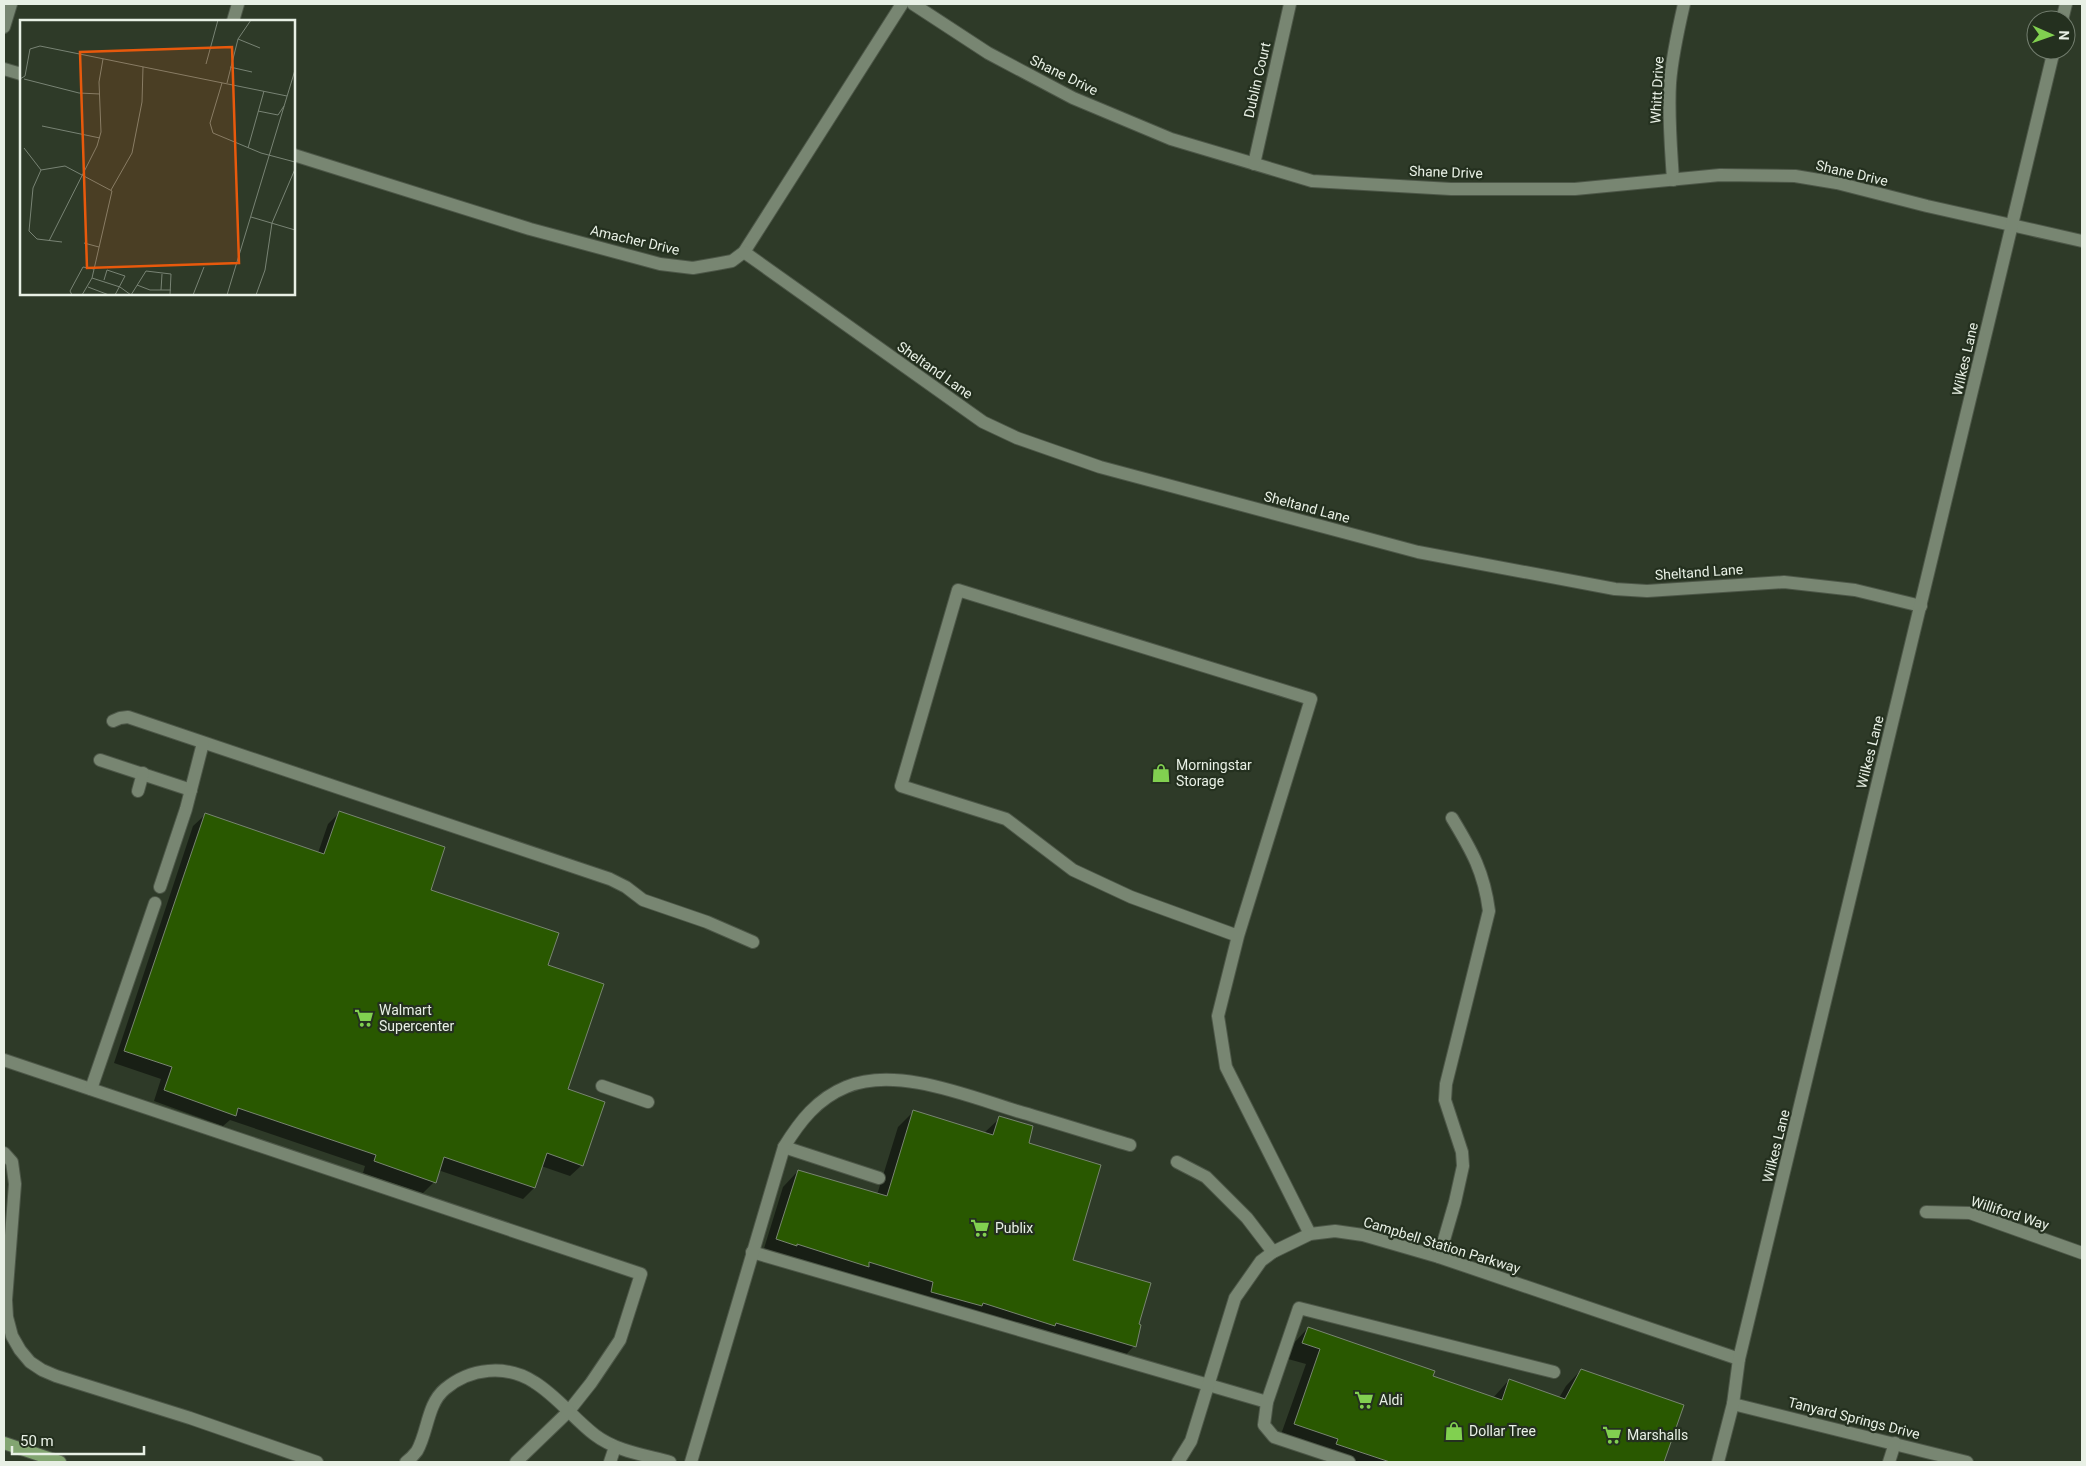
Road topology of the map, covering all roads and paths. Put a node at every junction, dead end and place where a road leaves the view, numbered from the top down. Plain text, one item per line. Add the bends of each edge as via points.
1 (11, 4) edge
2 (238, 4) edge
3 (902, 4) edge
4 (914, 4) edge
5 (1290, 4) edge
6 (1684, 4) edge
7 (233, 20) edge
8 (4, 27) edge
9 (2052, 60) edge
10 (4, 69) edge
11 (20, 74) edge
12 (295, 155) edge
13 (1254, 164) junction
14 (1673, 180) junction
15 (2012, 225) junction
16 (2082, 241) edge
17 (744, 252) junction
18 (1922, 606) junction
19 (113, 721) dead end
20 (203, 743) junction
21 (100, 760) dead end
22 (143, 773) junction
23 (191, 790) junction
24 (138, 792) dead end
25 (1452, 818) dead end
26 (160, 888) dead end
27 (154, 903) dead end
28 (1238, 936) junction
29 (753, 942) dead end
30 (4, 1060) edge
31 (602, 1086) dead end
32 (91, 1089) junction
33 (648, 1102) dead end
34 (1130, 1145) dead end
35 (784, 1147) junction
36 (4, 1153) edge
37 (1177, 1162) dead end
38 (879, 1178) dead end
39 (1926, 1212) dead end
40 (1310, 1234) junction
41 (752, 1252) junction
42 (1273, 1252) junction
43 (2082, 1253) edge
44 (1439, 1257) junction
45 (1739, 1359) junction
46 (1554, 1372) dead end
47 (1208, 1384) junction
48 (1266, 1402) junction
49 (1733, 1404) junction
50 (568, 1412) junction
51 (4, 1443) edge
52 (1895, 1443) junction
53 (615, 1447) junction
54 (60, 1462) edge
55 (317, 1462) edge
56 (406, 1462) edge
57 (516, 1462) edge
58 (610, 1462) edge
59 (670, 1462) edge
60 (691, 1462) edge
61 (1178, 1462) edge
62 (1349, 1462) edge
63 (1718, 1462) edge
64 (1889, 1462) edge
65 (1967, 1462) edge

1 - 8 street
2 - 7 street
3 - 17 street
4 - 13 street, Shane Drive via 988,53 1073,98 1171,139
5 - 13 street, Dublin Court
6 - 14 street, Whitt Drive via 1670,84
9 - 15 street, Wilkes Lane
10 - 11 street
12 - 17 street, Amacher Drive via 530,229 660,264 693,268 732,261
13 - 14 street, Shane Drive via 1312,181 1452,189 1575,189
14 - 15 street, Shane Drive via 1729,175 1795,176
15 - 16 street, Shane Drive
15 - 18 street, Wilkes Lane
17 - 18 street, Sheltand Lane via 983,422 1017,438 1100,467 1409,550 1583,584 1647,591 1784,582 1855,590
18 - 45 street, Wilkes Lane
19 - 20 street via 128,717
20 - 23 street
20 - 29 street via 610,880 643,900
21 - 22 street
22 - 23 street
22 - 24 street
23 - 26 street
25 - 44 street via 1471,848 1486,884 1489,911 1446,1084 1445,1100 1462,1152 1463,1166
27 - 32 street
28 - 28 street via 1310,699 958,590 901,786 1006,819 1073,870 1131,897
28 - 40 street via 1218,1016 1226,1067
30 - 32 street
31 - 33 street
32 - 50 street via 641,1274 620,1340
34 - 35 street via 933,1086 888,1080 847,1087 829,1096 812,1108
35 - 38 street
35 - 41 street
36 - 55 street via 12,1162 15,1184 7,1317 12,1336 30,1362 56,1376
37 - 42 street via 1206,1176 1247,1218
39 - 43 street, Williford Way via 1970,1213
40 - 42 street, Campbell Station Parkway
40 - 44 street, Campbell Station Parkway via 1335,1231 1363,1235
41 - 47 street
41 - 60 street
42 - 47 street, Campbell Station Parkway via 1261,1261 1235,1298
44 - 45 street, Campbell Station Parkway
45 - 49 street, Wilkes Lane
46 - 48 street via 1299,1308
47 - 48 street
47 - 61 street, Campbell Station Parkway via 1191,1441
48 - 62 street via 1264,1425 1274,1436
49 - 52 street, Tanyard Springs Drive
49 - 63 street, Wilkes Lane
50 - 53 street
50 - 56 street via 535,1383 520,1375 490,1370 477,1373 443,1391 428,1418 416,1452
50 - 57 street
51 - 54 main road
52 - 64 street
52 - 65 street, Tanyard Springs Drive
53 - 58 street
53 - 59 street

